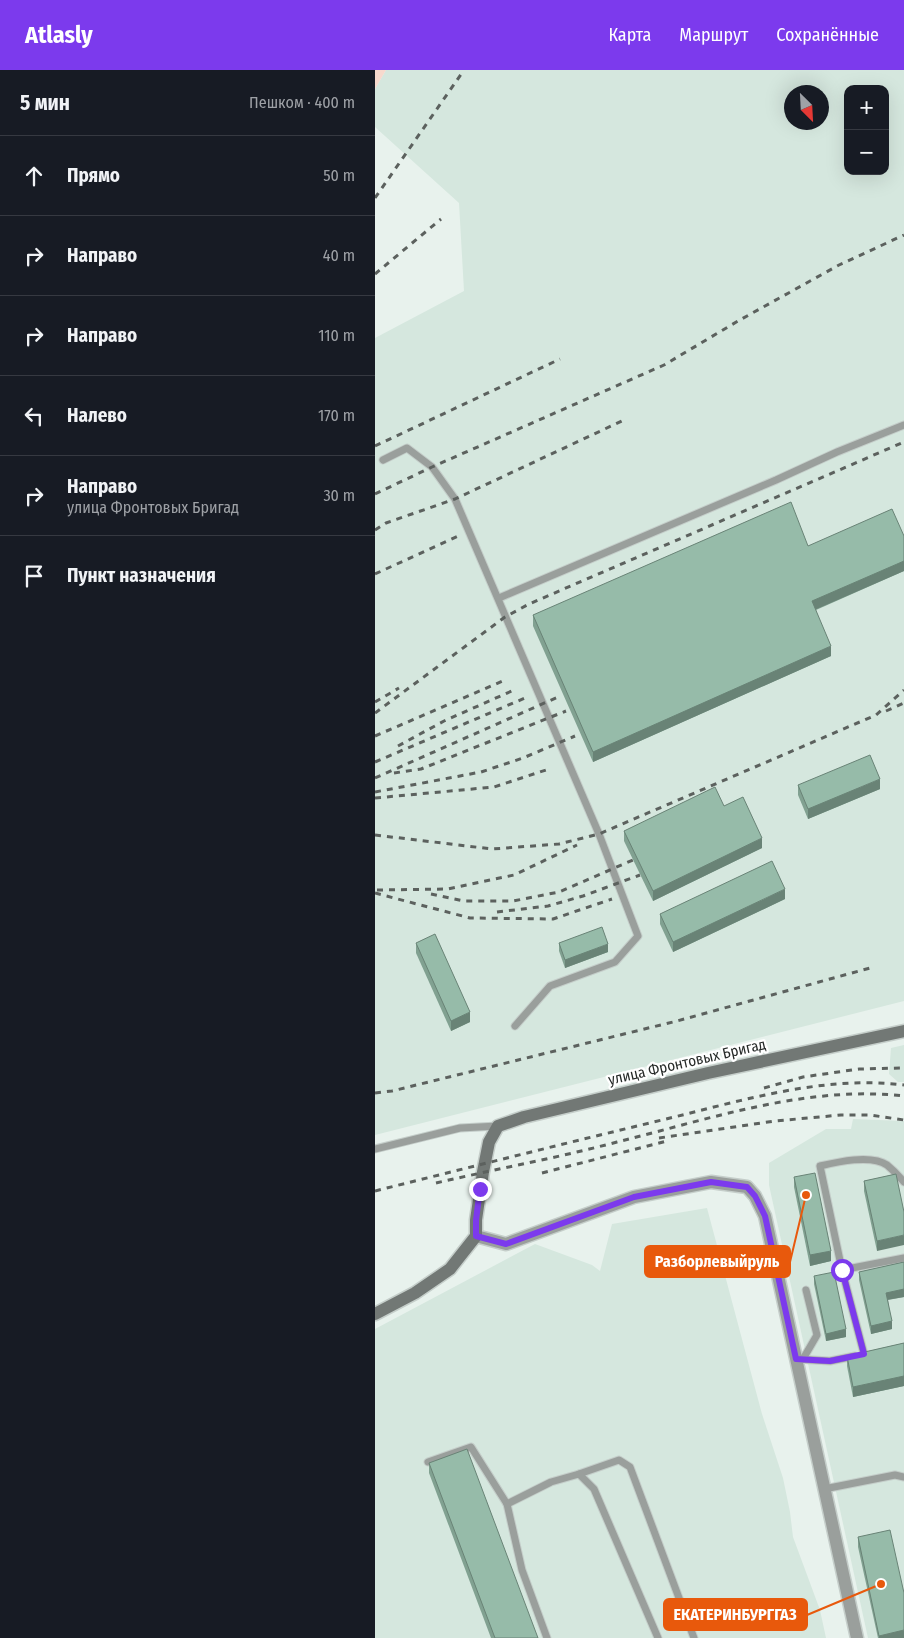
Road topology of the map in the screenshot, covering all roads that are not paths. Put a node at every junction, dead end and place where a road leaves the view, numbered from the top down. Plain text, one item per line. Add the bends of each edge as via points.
1 (904, 425) edge
2 (383, 460) dead end
3 (499, 598) junction
4 (515, 1026) dead end
5 (904, 1031) edge
6 (498, 1126) junction
7 (375, 1149) edge
8 (904, 1182) edge
9 (476, 1236) junction
10 (904, 1258) edge
11 (842, 1270) junction
12 (807, 1290) dead end
13 (375, 1314) edge
14 (872, 1352) edge
15 (864, 1354) junction
16 (800, 1359) junction
17 (428, 1462) edge
18 (579, 1474) junction
19 (904, 1477) edge
20 (824, 1489) junction
21 (507, 1504) junction
22 (547, 1638) edge
23 (658, 1638) edge
24 (694, 1638) edge
25 (857, 1638) edge

1 - 3 lane
2 - 3 lane via 407,448 432,467 455,499
3 - 4 lane via 599,834 638,936 615,962 550,986
5 - 6 main road, улица Фронтовых Бригад via 698,1075 523,1117
6 - 7 lane via 459,1128
6 - 9 main road via 489,1142
8 - 11 lane via 885,1164 864,1159 820,1166
9 - 13 main road via 450,1269 415,1293
9 - 16 street via 506,1244 634,1197 711,1182 747,1187 765,1216
10 - 11 lane
11 - 15 lane
12 - 16 lane via 817,1334
14 - 15 lane
15 - 16 lane via 830,1361
16 - 20 street
17 - 21 lane via 471,1447
18 - 21 lane via 551,1482
18 - 23 lane via 594,1489
18 - 24 lane via 619,1460 630,1467
19 - 20 lane via 895,1475
20 - 25 street
21 - 22 lane via 522,1570

